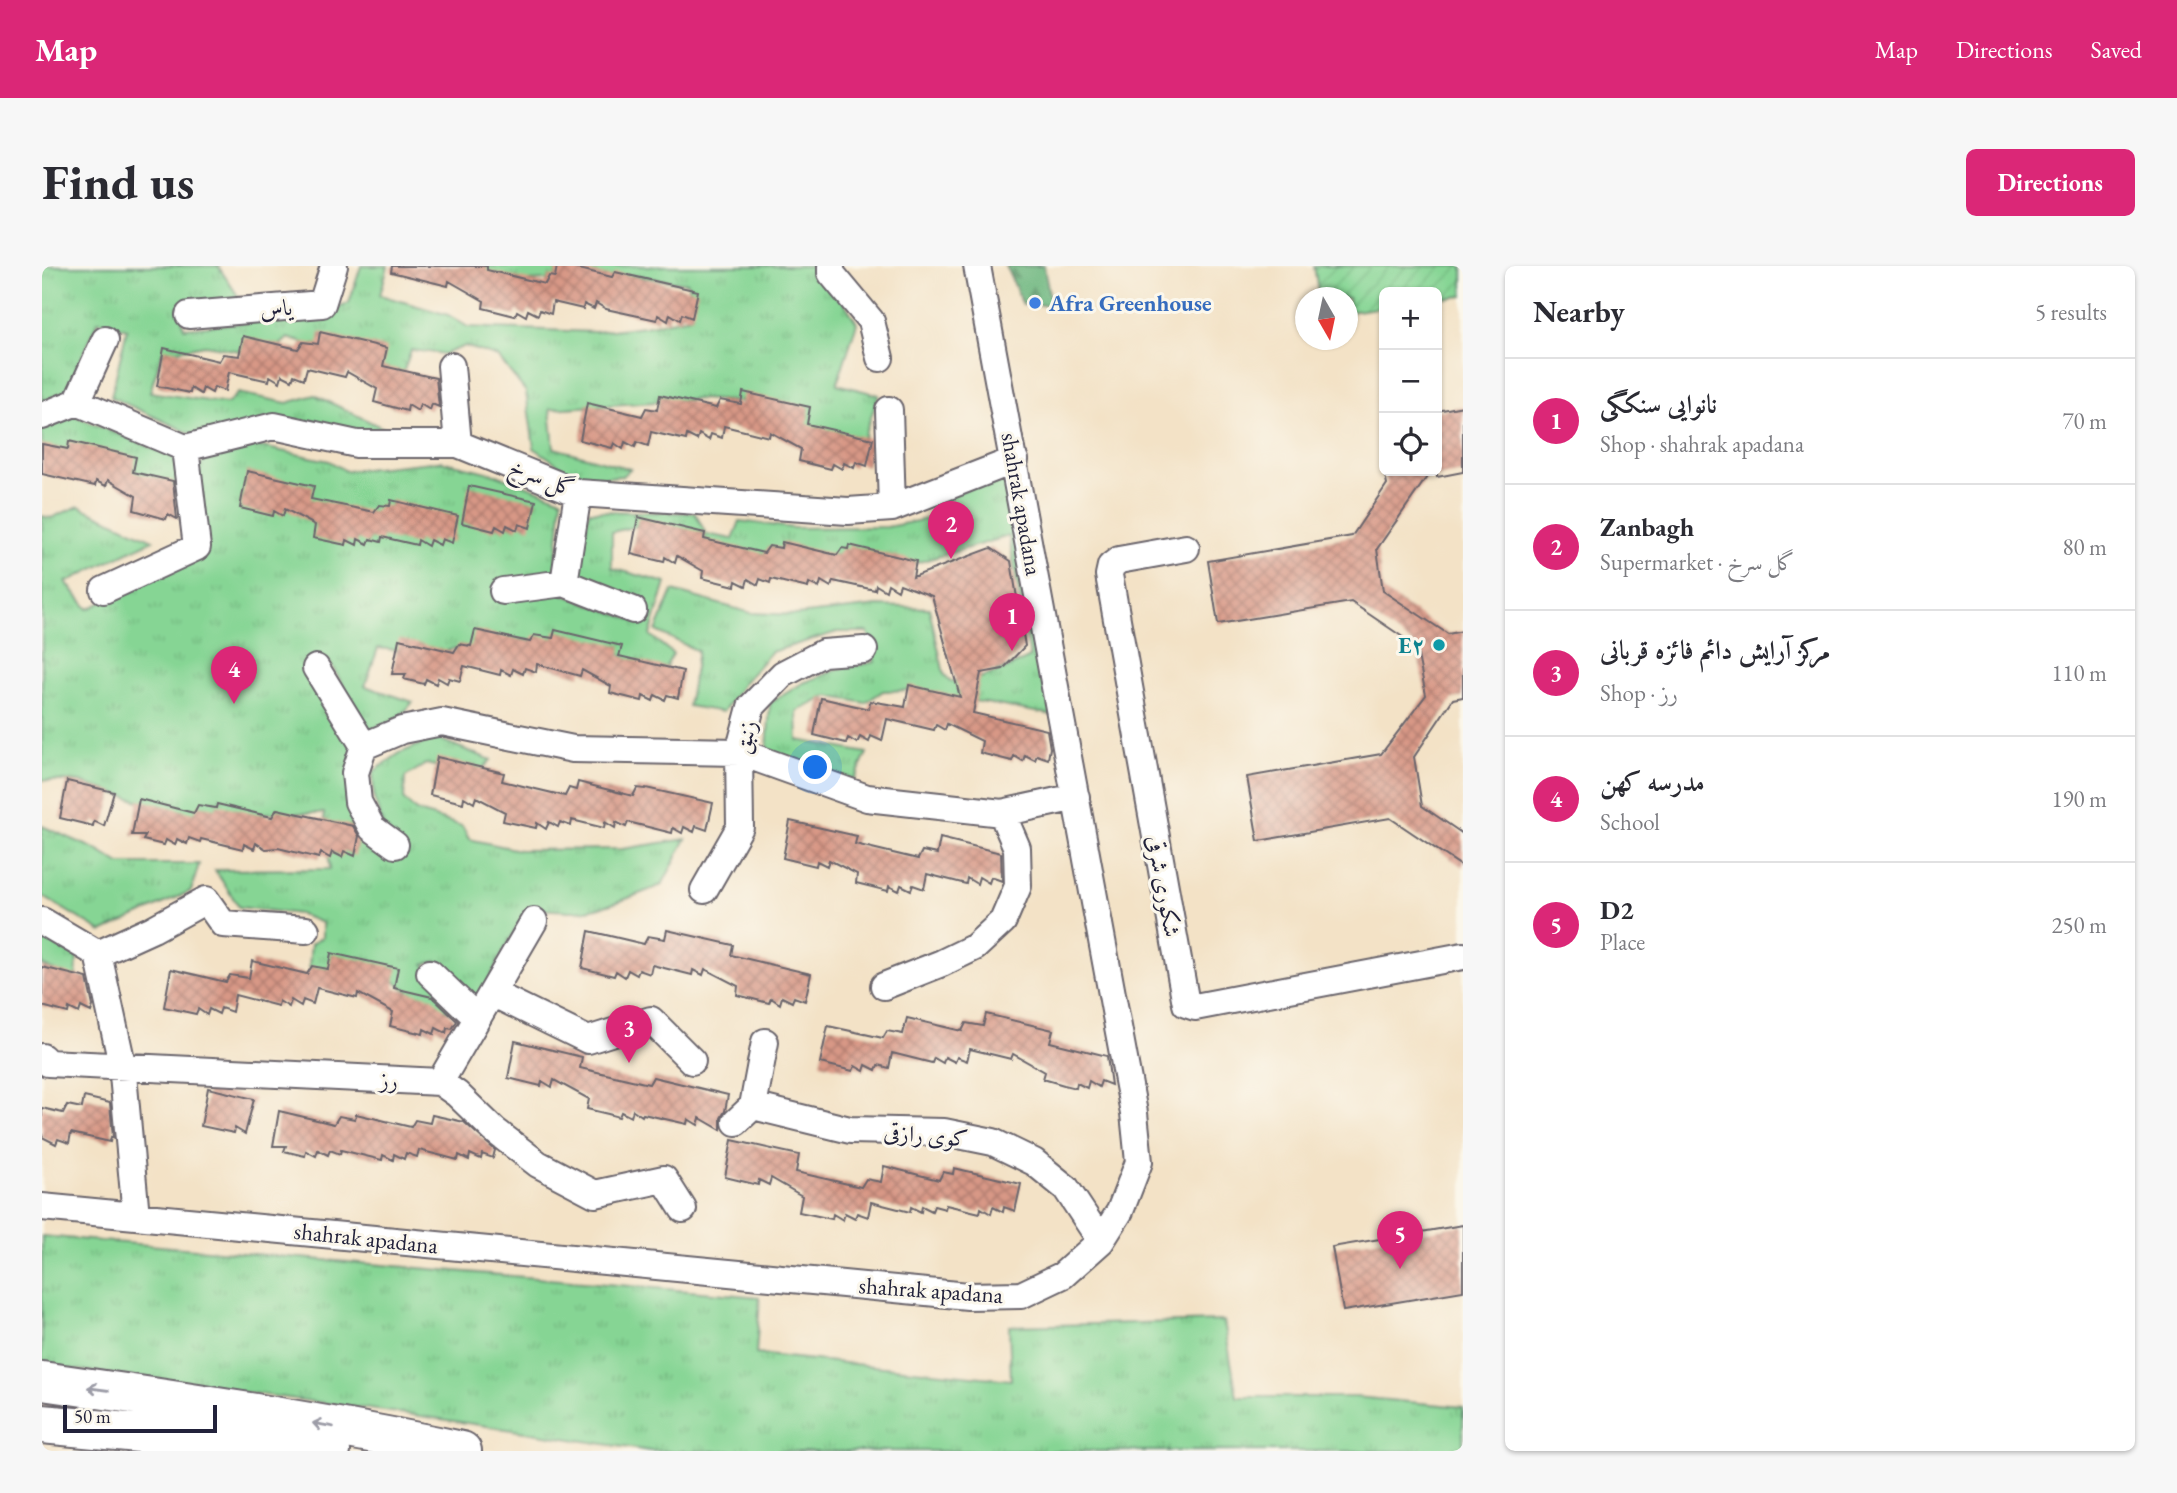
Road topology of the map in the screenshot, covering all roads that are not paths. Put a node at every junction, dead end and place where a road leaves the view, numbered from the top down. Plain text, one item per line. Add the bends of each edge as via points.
1 (334, 266) edge
2 (831, 266) edge
3 (978, 266) edge
4 (189, 315) dead end
5 (105, 340) dead end
6 (880, 358) dead end
7 (451, 366) dead end
8 (77, 402) junction
9 (889, 410) dead end
10 (42, 416) edge
11 (458, 444) junction
12 (185, 448) junction
13 (1015, 460) junction
14 (579, 493) junction
15 (892, 508) junction
16 (1186, 548) dead end
17 (564, 583) junction
18 (104, 590) dead end
19 (503, 590) dead end
20 (633, 610) dead end
21 (864, 650) dead end
22 (316, 668) dead end
23 (364, 746) junction
24 (739, 752) junction
25 (1076, 797) junction
26 (1002, 813) junction
27 (395, 845) dead end
28 (704, 890) dead end
29 (42, 920) edge
30 (534, 921) dead end
31 (306, 930) dead end
32 (98, 954) junction
33 (1463, 956) edge
34 (430, 973) dead end
35 (884, 986) dead end
36 (492, 993) junction
37 (477, 1018) junction
38 (765, 1042) dead end
39 (42, 1057) edge
40 (692, 1061) dead end
41 (122, 1067) junction
42 (440, 1082) junction
43 (42, 1207) edge
44 (683, 1209) dead end
45 (136, 1216) junction
46 (1101, 1241) junction
47 (42, 1381) edge
48 (42, 1424) edge
49 (331, 1451) edge
50 (462, 1451) edge

1 - 4 street, یاس via 322,304
2 - 6 street via 831,273 871,321
3 - 13 street, shahrak apadana
5 - 8 street
7 - 11 street
8 - 10 street
8 - 12 street
9 - 15 street
11 - 12 street, گل سرخ via 358,444 274,426
11 - 14 street, گل سرخ
12 - 18 street via 197,547
13 - 15 street, گل سرخ
13 - 25 street, shahrak apadana
14 - 15 street, گل سرخ via 848,511
14 - 17 street
16 - 33 street, شکوری شرقی via 1119,560 1109,575 1186,1004 1195,1007
17 - 19 street
17 - 20 street
21 - 24 street, زنبق via 823,653 783,674 751,707
22 - 23 street
23 - 24 street via 402,730 442,722 573,749
23 - 27 street via 355,774 358,802 372,828
24 - 26 street via 867,798
24 - 28 street, زنبق via 740,827
25 - 26 street
25 - 46 street, shahrak apadana via 1139,1162 1120,1211
26 - 35 street via 1017,848 1018,873 1018,886 1003,921 975,947
29 - 32 street
30 - 36 street
31 - 32 street via 223,924 206,901
32 - 41 street
34 - 37 street
36 - 37 street
36 - 40 street via 588,1040 652,1020
37 - 42 street
38 - 46 street, کوی رازقی via 745,1114 850,1130 944,1132 993,1142 1034,1162 1066,1188
39 - 41 street, رز via 48,1063
41 - 42 street, رز
41 - 45 street
42 - 44 street via 549,1170 595,1194 664,1178
43 - 45 street, shahrak apadana
45 - 46 street, shahrak apadana via 968,1296 1021,1295 1063,1275
50 -> 47 highway
48 - 49 highway

